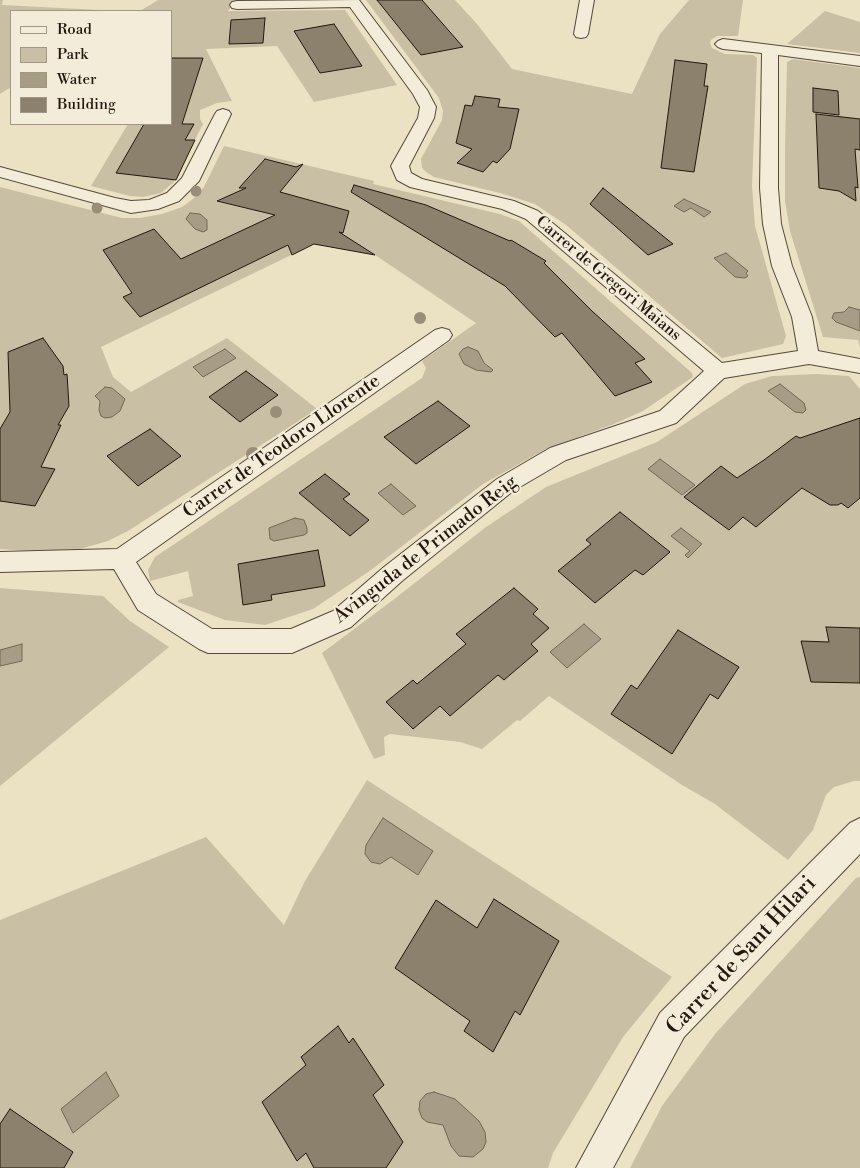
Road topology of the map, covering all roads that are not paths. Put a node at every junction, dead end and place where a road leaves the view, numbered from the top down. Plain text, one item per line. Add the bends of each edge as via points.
1 (587, 0) edge
2 (353, 1) edge
3 (237, 5) dead end
4 (581, 34) dead end
5 (723, 44) dead end
6 (770, 50) junction
7 (860, 60) edge
8 (223, 114) dead end
9 (0, 172) edge
10 (442, 335) dead end
11 (809, 357) junction
12 (860, 366) edge
13 (718, 371) junction
14 (121, 559) junction
15 (0, 562) edge
16 (860, 833) edge
17 (594, 1168) edge

1 - 4 street
2 - 3 street
2 - 13 street, Carrer de Gregori Maians via 428,107 426,118 400,166 403,176 416,183 508,205 532,215
5 - 6 street
6 - 7 street
6 - 11 street via 769,188 772,224 782,266 802,317
8 - 9 street via 190,181 174,197 152,206 113,203
10 - 14 street, Carrer de Teodoro Llorente
11 - 12 street
11 - 13 street
13 - 14 street, Avinguda de Primado Reig via 668,417 558,454 505,485 342,619 292,641 208,641 148,602
14 - 15 street
16 - 17 street, Carrer de Sant Hilari via 672,1025

